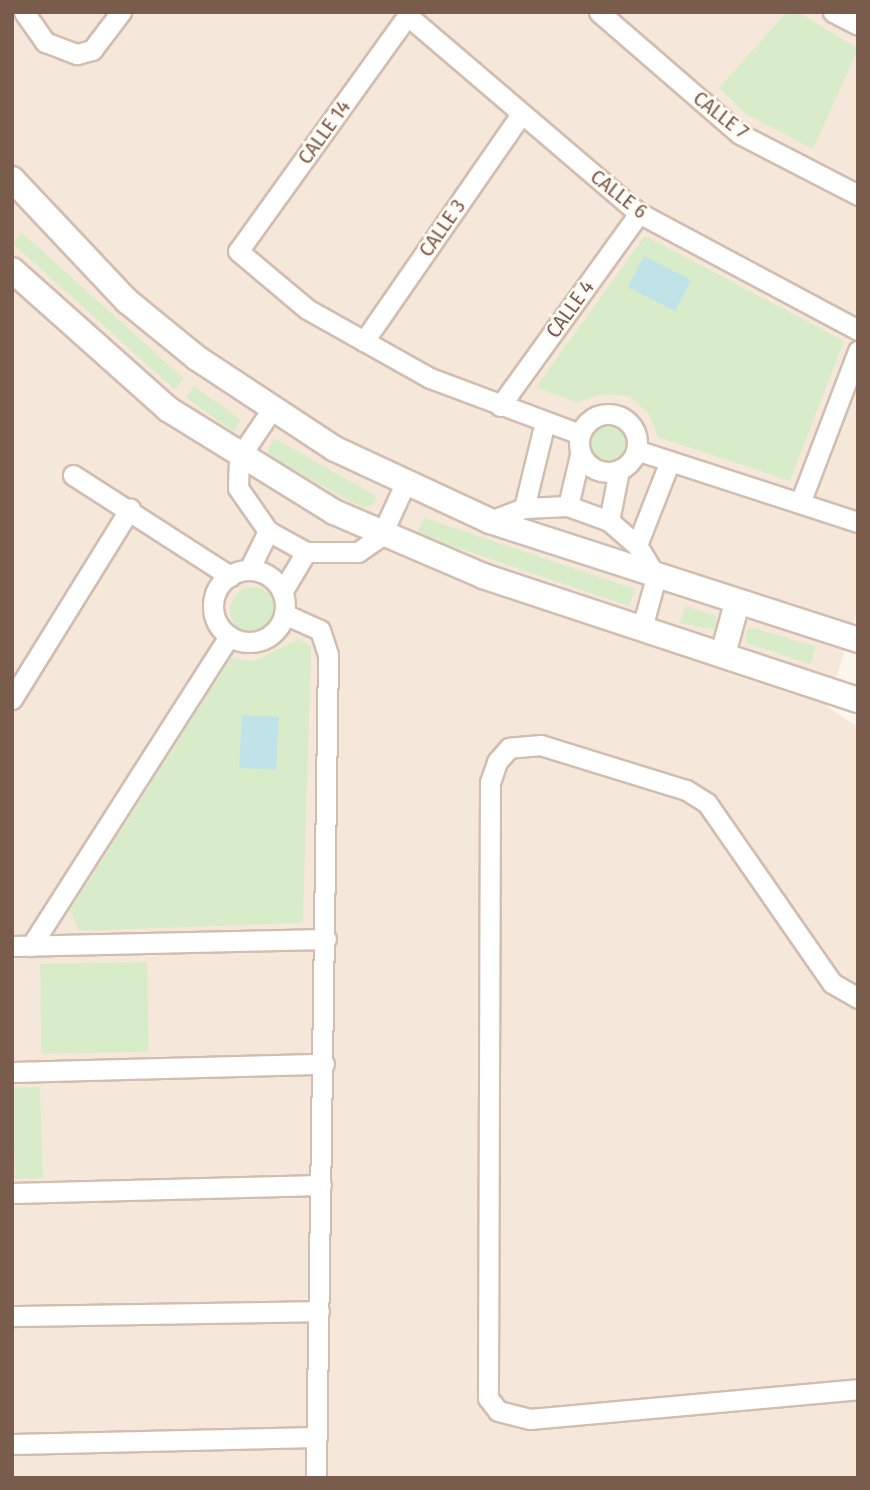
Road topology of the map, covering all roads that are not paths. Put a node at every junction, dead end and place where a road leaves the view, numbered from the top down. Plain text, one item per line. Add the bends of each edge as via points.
1 (24, 12) edge
2 (121, 12) edge
3 (599, 12) edge
4 (833, 12) edge
5 (409, 14) edge
6 (858, 25) edge
7 (521, 114) junction
8 (16, 192) edge
9 (858, 195) edge
10 (639, 212) junction
11 (12, 270) edge
12 (858, 330) edge
13 (364, 341) junction
14 (858, 351) edge
15 (500, 406) junction
16 (272, 409) junction
17 (545, 422) junction
18 (580, 433) junction
19 (636, 450) junction
20 (580, 455) junction
21 (239, 458) junction
22 (670, 461) junction
23 (619, 470) junction
24 (73, 475) dead end
25 (404, 486) junction
26 (800, 503) junction
27 (568, 506) junction
28 (524, 508) junction
29 (130, 509) junction
30 (489, 521) junction
31 (609, 521) junction
32 (858, 522) edge
33 (268, 531) junction
34 (381, 536) junction
35 (637, 545) junction
36 (306, 552) junction
37 (249, 570) junction
38 (230, 576) junction
39 (656, 577) junction
40 (282, 592) junction
41 (737, 603) junction
42 (284, 614) junction
43 (642, 628) junction
44 (229, 636) junction
45 (858, 640) edge
46 (723, 654) junction
47 (12, 699) edge
48 (858, 700) edge
49 (326, 939) junction
50 (22, 946) edge
51 (858, 998) edge
52 (324, 1065) junction
53 (12, 1072) edge
54 (321, 1185) junction
55 (12, 1193) edge
56 (319, 1311) junction
57 (12, 1316) edge
58 (858, 1389) edge
59 (317, 1437) junction
60 (12, 1444) edge
61 (316, 1478) edge

1 - 2 street via 45,43 58,52 77,54 92,50
3 - 9 street, CALLE 7 via 740,134
4 - 6 street
5 - 7 street, CALLE 6
5 - 13 street, CALLE 14 via 238,251 307,309
7 - 10 street, CALLE 6
7 - 13 street, CALLE 3
8 - 16 street via 127,301
10 - 12 street, CALLE 6
10 - 15 street, CALLE 4
11 - 21 street via 116,367
13 - 15 street via 430,378
14 - 26 street
15 - 17 street
16 - 21 street
16 - 25 street
17 - 18 street
17 - 28 street
18 - 19 street via 598,415 616,414 631,424
18 - 20 street
19 - 22 street
19 - 23 street
20 - 23 street via 596,470
20 - 27 street
21 - 33 street via 238,488
21 - 34 street
22 - 26 street
22 - 35 street
23 - 31 street
24 - 29 street
25 - 30 street
25 - 34 street
26 - 32 street
27 - 28 street
27 - 31 street
28 - 30 street
29 - 38 street
29 - 47 street
30 - 39 street
31 - 35 street
33 - 36 street
33 - 37 street
34 - 36 street via 358,552
34 - 43 street
35 - 39 street
36 - 40 street
37 - 38 street
37 - 40 street via 269,576
38 - 44 street via 214,606
39 - 41 street
39 - 43 street
40 - 42 street
41 - 45 street
41 - 46 street
42 - 44 street via 262,640
42 - 49 street via 320,630 328,655
43 - 46 street
44 - 50 street
46 - 48 street
49 - 50 street
49 - 52 street
51 - 58 street via 832,983 707,803 686,790 541,745 509,748 497,762 490,782 488,1398 498,1411 530,1419
52 - 53 street
52 - 54 street
54 - 55 street
54 - 56 street
56 - 57 street
56 - 59 street
59 - 60 street
59 - 61 street

